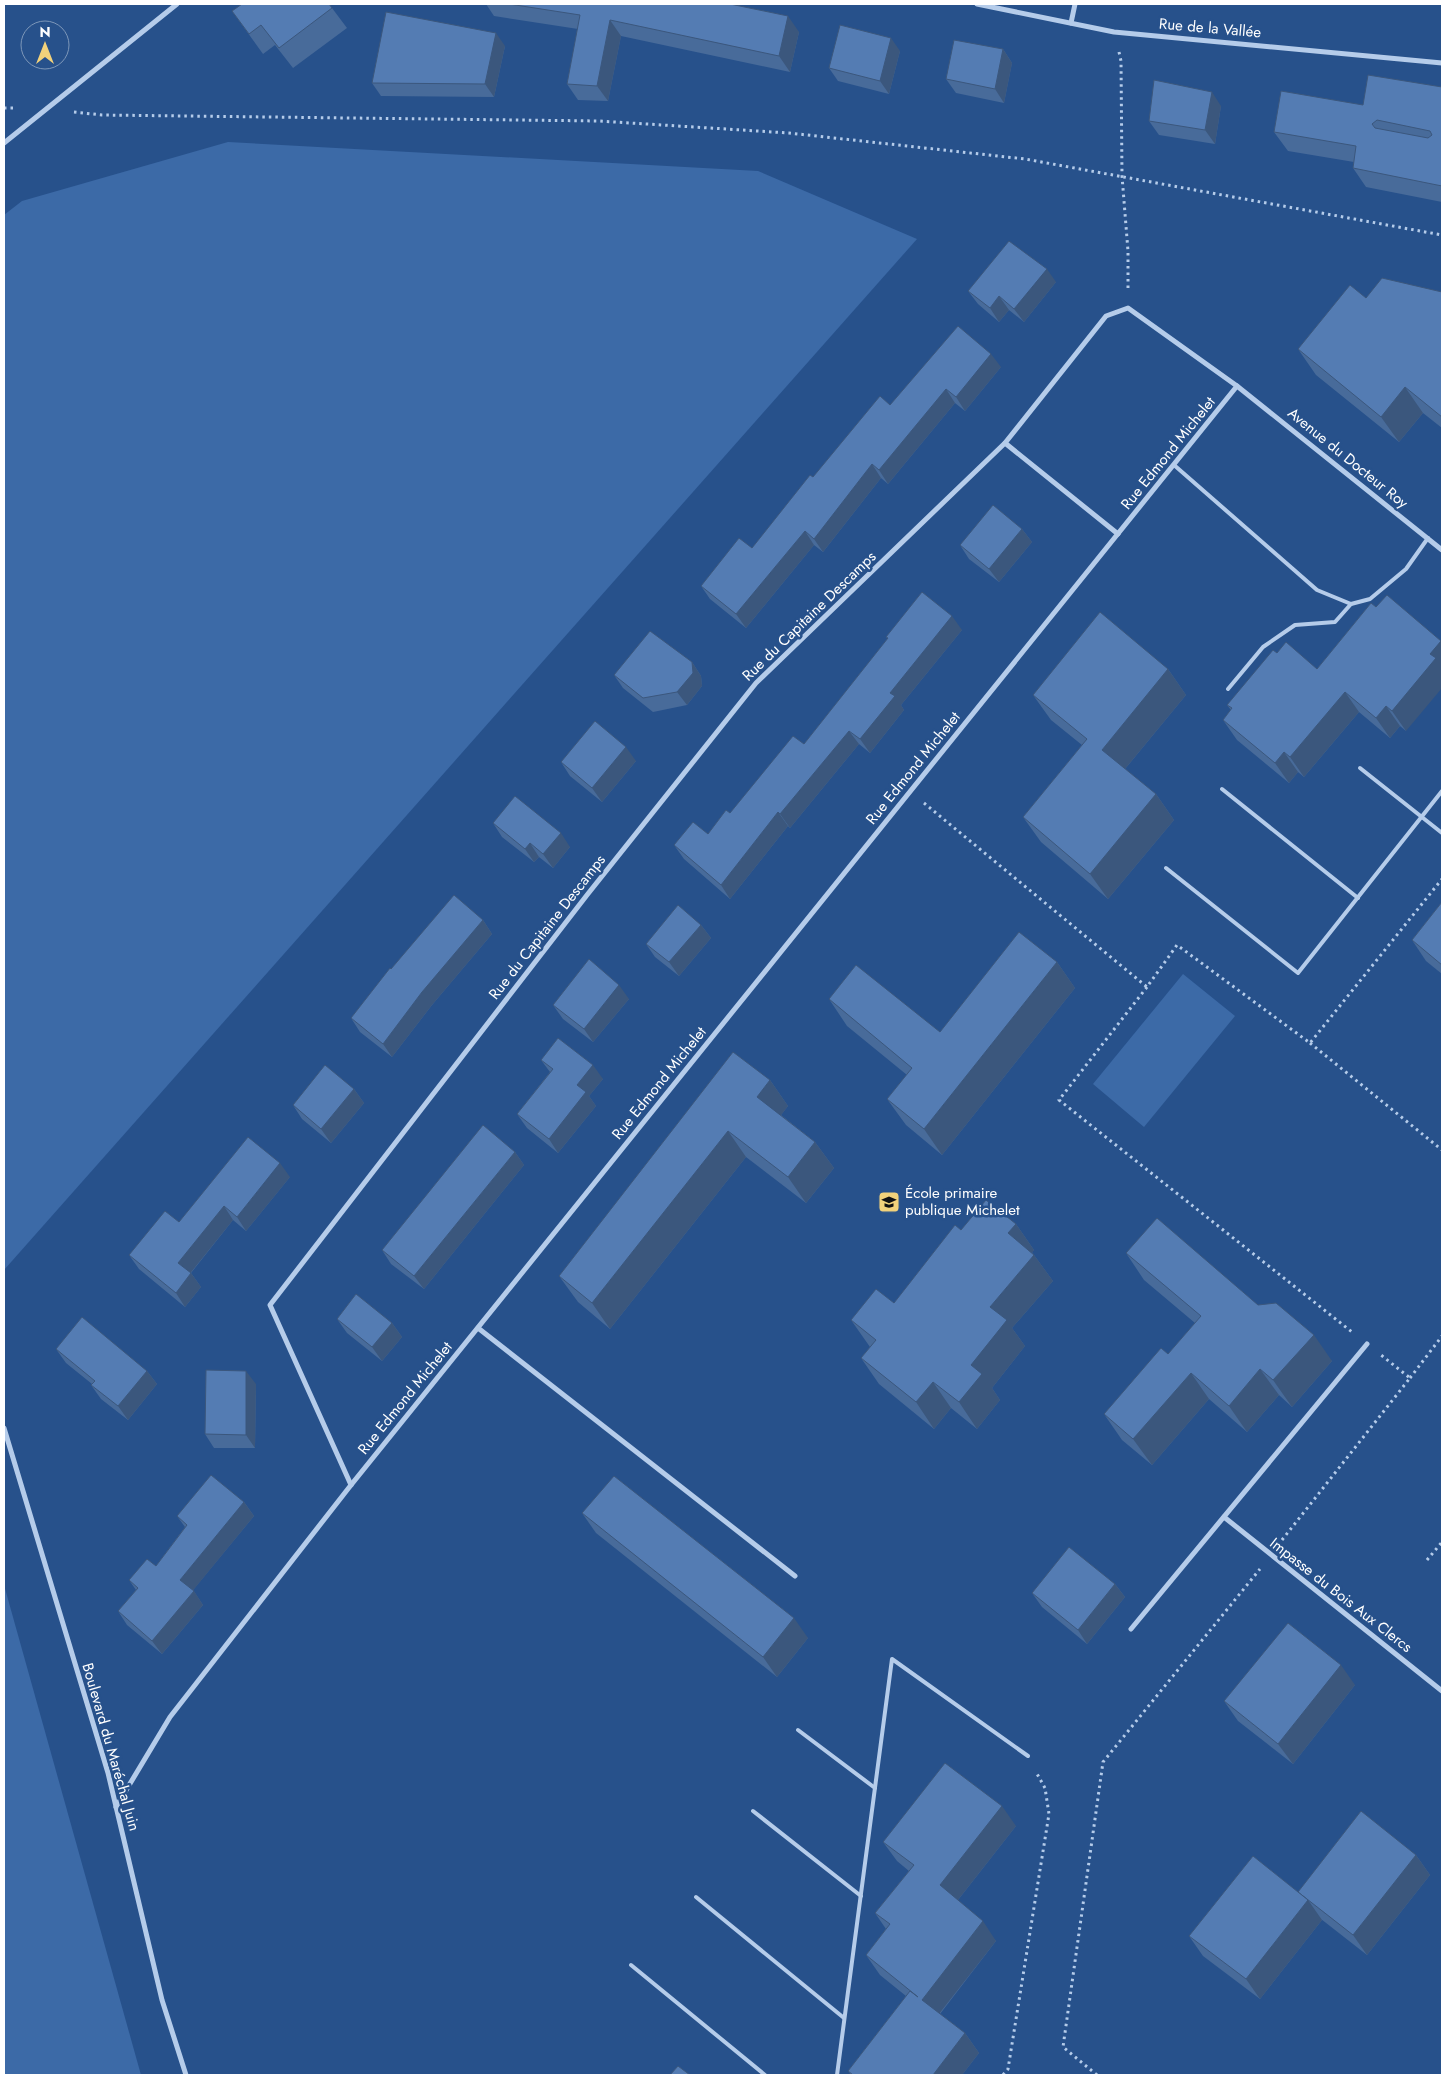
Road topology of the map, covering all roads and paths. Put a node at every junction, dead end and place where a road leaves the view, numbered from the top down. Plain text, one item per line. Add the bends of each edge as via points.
1 (177, 4) edge
2 (977, 4) edge
3 (1075, 4) edge
4 (1071, 23) junction
5 (1114, 32) junction
6 (1442, 63) edge
7 (48, 108) junction
8 (4, 143) edge
9 (1122, 176) junction
10 (1442, 235) edge
11 (1128, 308) junction
12 (1237, 386) junction
13 (1005, 443) junction
14 (1174, 465) junction
15 (1118, 534) junction
16 (1428, 538) junction
17 (1442, 550) edge
18 (1351, 604) junction
19 (1228, 689) dead end
20 (1360, 768) dead end
21 (1222, 789) dead end
22 (1442, 791) edge
23 (910, 792) junction
24 (1422, 817) junction
25 (1442, 833) edge
26 (1166, 868) dead end
27 (1442, 879) edge
28 (1358, 898) junction
29 (1146, 987) junction
30 (1310, 1043) junction
31 (1442, 1150) edge
32 (478, 1328) junction
33 (1442, 1336) edge
34 (1367, 1344) junction
35 (1410, 1378) junction
36 (4, 1428) edge
37 (351, 1485) junction
38 (1224, 1517) junction
39 (1442, 1542) edge
40 (1270, 1555) junction
41 (1427, 1560) dead end
42 (795, 1576) dead end
43 (1131, 1629) dead end
44 (1442, 1691) edge
45 (798, 1730) dead end
46 (1028, 1756) joint
47 (875, 1788) junction
48 (116, 1807) junction
49 (753, 1811) dead end
50 (696, 1897) dead end
51 (861, 1897) junction
52 (631, 1965) dead end
53 (844, 2018) junction
54 (186, 2075) edge
55 (765, 2075) edge
56 (837, 2075) edge
57 (1003, 2075) edge
58 (1098, 2075) edge

1 - 7 street
2 - 4 street, Rue de la Vallée
3 - 4 street
4 - 5 street, Rue de la Vallée
5 - 6 street, Rue de la Vallée
5 - 9 path via 1121,61
7 - 8 street
7 - 9 path via 102,115 600,121 789,133 1025,159
9 - 10 path
9 - 11 path via 1128,251
11 - 12 street
11 - 13 street, Rue du Capitaine Descamps via 1106,316
12 - 14 street, Rue Edmond Michelet
12 - 16 street, Avenue du Docteur Roy
13 - 15 street
13 - 37 street, Rue du Capitaine Descamps via 756,683 270,1305
14 - 15 street, Rue Edmond Michelet
14 - 18 lane via 1317,590
15 - 23 street, Rue Edmond Michelet
16 - 17 street, Avenue du Docteur Roy
16 - 18 lane via 1406,569 1370,599
18 - 19 lane via 1335,622 1295,625 1263,647
20 - 24 lane
21 - 28 lane
22 - 24 lane
23 - 29 path
23 - 32 street, Rue Edmond Michelet
24 - 25 lane
24 - 28 lane
26 - 28 lane via 1298,973
27 - 30 path
29 - 30 path via 1177,945
29 - 34 path via 1059,1100
30 - 31 path
32 - 37 street, Rue Edmond Michelet
32 - 42 street
33 - 35 path
34 - 35 path
34 - 38 street
35 - 40 path
36 - 48 street, Boulevard du Maréchal Juin
37 - 48 street, Rue Edmond Michelet via 170,1717
38 - 40 street, Impasse du Bois Aux Clercs
38 - 43 street
39 - 41 path
40 - 44 street, Impasse du Bois Aux Clercs
40 - 58 path via 1103,1762 1063,2047
45 - 47 lane
46 - 47 lane via 892,1659
46 - 57 path via 1045,1788 1049,1814 1008,2070
47 - 51 lane
48 - 54 street, Boulevard du Maréchal Juin via 162,2000
49 - 51 lane
50 - 53 lane
51 - 53 lane
52 - 55 lane
53 - 56 lane

